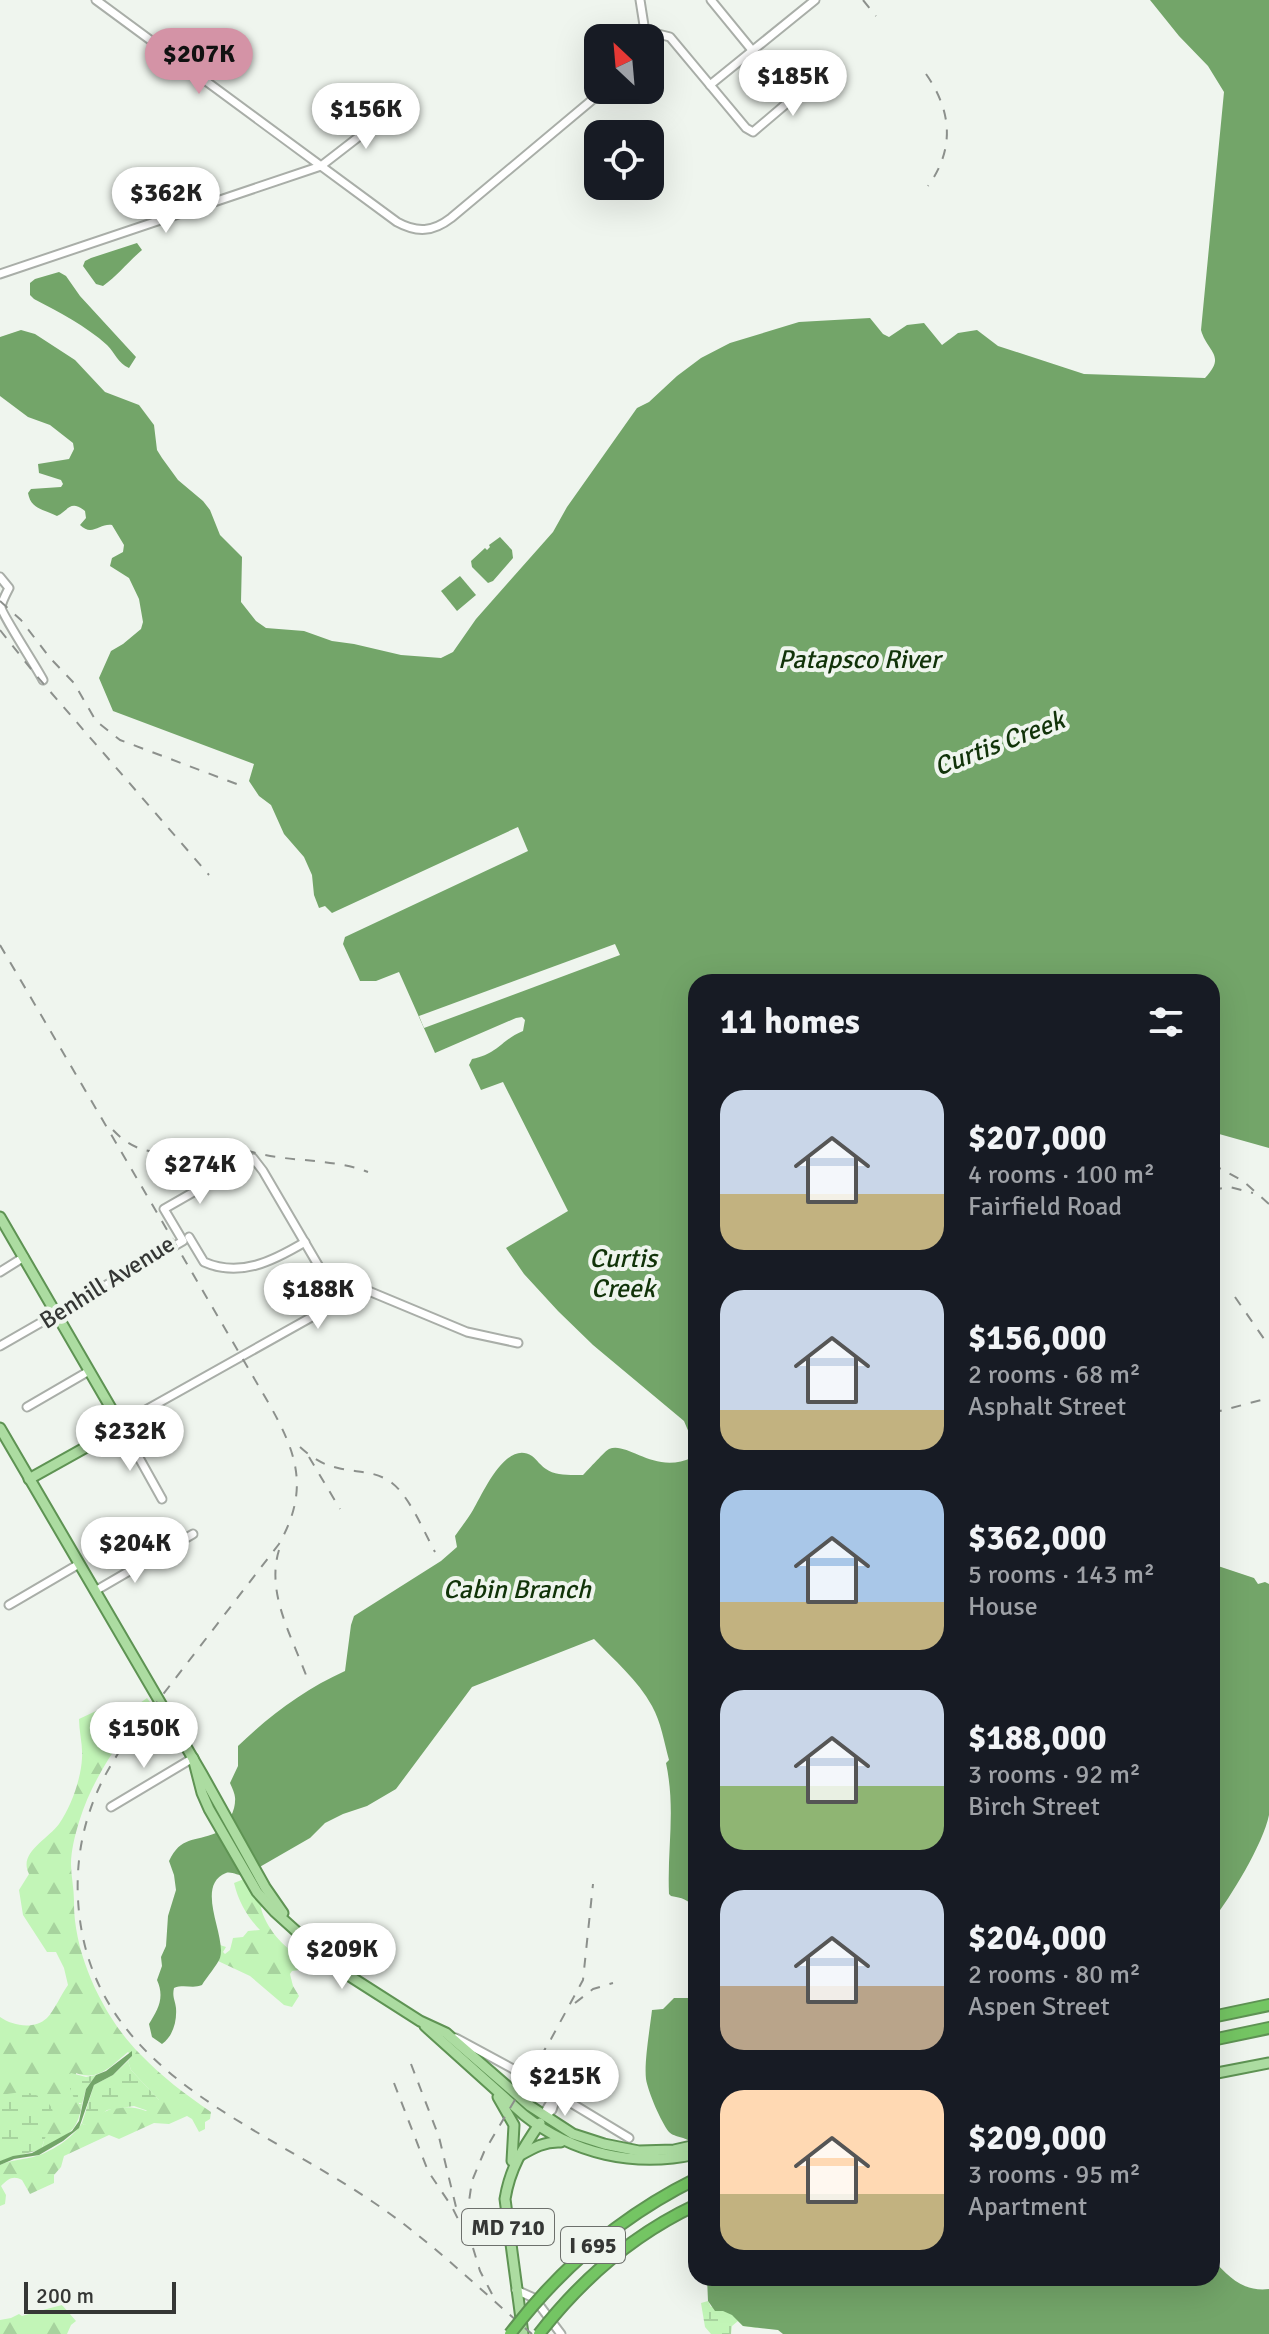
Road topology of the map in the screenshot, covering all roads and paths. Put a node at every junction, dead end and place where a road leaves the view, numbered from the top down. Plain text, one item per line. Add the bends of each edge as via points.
1 (96, 0) edge
2 (640, 0) edge
3 (711, 0) edge
4 (815, 0) edge
5 (644, 24) edge
6 (664, 36) edge
7 (752, 50) junction
8 (813, 81) dead end
9 (710, 85) junction
10 (792, 99) junction
11 (587, 104) edge
12 (392, 111) dead end
13 (321, 166) junction
14 (0, 274) edge
15 (0, 577) edge
16 (43, 680) dead end
17 (0, 1219) edge
18 (189, 1237) dead end
19 (305, 1242) junction
20 (24, 1257) junction
21 (0, 1272) edge
22 (335, 1294) dead end
23 (56, 1314) junction
24 (518, 1343) dead end
25 (0, 1346) edge
26 (89, 1371) junction
27 (27, 1407) dead end
28 (0, 1427) edge
29 (121, 1428) junction
30 (45, 1471) junction
31 (29, 1479) junction
32 (162, 1499) dead end
33 (193, 1534) dead end
34 (79, 1564) junction
35 (95, 1591) junction
36 (9, 1605) dead end
37 (193, 1758) junction
38 (111, 1807) dead end
39 (1269, 2005) edge
40 (1220, 2015) edge
41 (420, 2021) junction
42 (1269, 2028) edge
43 (446, 2033) junction
44 (1220, 2038) edge
45 (1269, 2063) edge
46 (1220, 2072) edge
47 (486, 2081) junction
48 (557, 2095) junction
49 (545, 2116) junction
50 (538, 2127) junction
51 (629, 2138) dead end
52 (569, 2143) junction
53 (688, 2146) edge
54 (688, 2156) edge
55 (517, 2158) junction
56 (512, 2170) junction
57 (688, 2183) edge
58 (688, 2209) edge
59 (516, 2290) junction
60 (510, 2334) edge
61 (523, 2334) edge
62 (539, 2334) edge
63 (561, 2334) edge

1 - 13 street
2 - 5 street
3 - 7 street
4 - 7 street
6 - 9 street
7 - 9 street
7 - 10 street
8 - 10 street
9 - 10 street via 753,132
11 - 13 street via 444,224 424,231 404,226
12 - 13 street
13 - 14 street
15 - 16 street via 9,588 2,612
17 - 20 main road
18 - 19 street via 204,1262 239,1269 265,1264
19 - 22 street
19 - 23 street, Benhill Avenue via 253,1158 164,1209 183,1241
20 - 21 street
20 - 23 main road
23 - 25 street, Benhill Avenue
23 - 26 main road
24 - 29 street via 467,1332 360,1290
26 - 27 street
26 - 29 main road
28 - 30 main road via 31,1473
28 - 31 main road
29 - 30 main road
29 - 32 street
30 - 31 main road
31 - 34 main road
33 - 35 street
34 - 35 main road
34 - 36 street
35 - 37 main road
37 - 38 street
37 - 41 main road via 202,1793 291,1926 337,1968
39 - 40 highway
41 - 43 main road
41 - 47 main road
42 - 44 highway
43 - 48 street
43 - 49 main road
45 - 46 main road
47 - 50 main road
47 - 56 main road via 514,2125
48 - 49 street
48 - 51 street
49 - 50 main road, MD 710
49 - 53 main road via 573,2134 618,2148
50 - 52 main road
50 - 55 main road, MD 710
52 - 54 main road via 627,2159
52 - 55 main road via 547,2143
55 - 56 main road, MD 710
56 - 59 main road, MD 710 via 505,2199
57 - 60 highway, I 695, bridge via 599,2239 556,2279
58 - 62 highway, I 695, bridge via 614,2256
59 - 61 main road, MD 710
59 - 63 street via 534,2298

